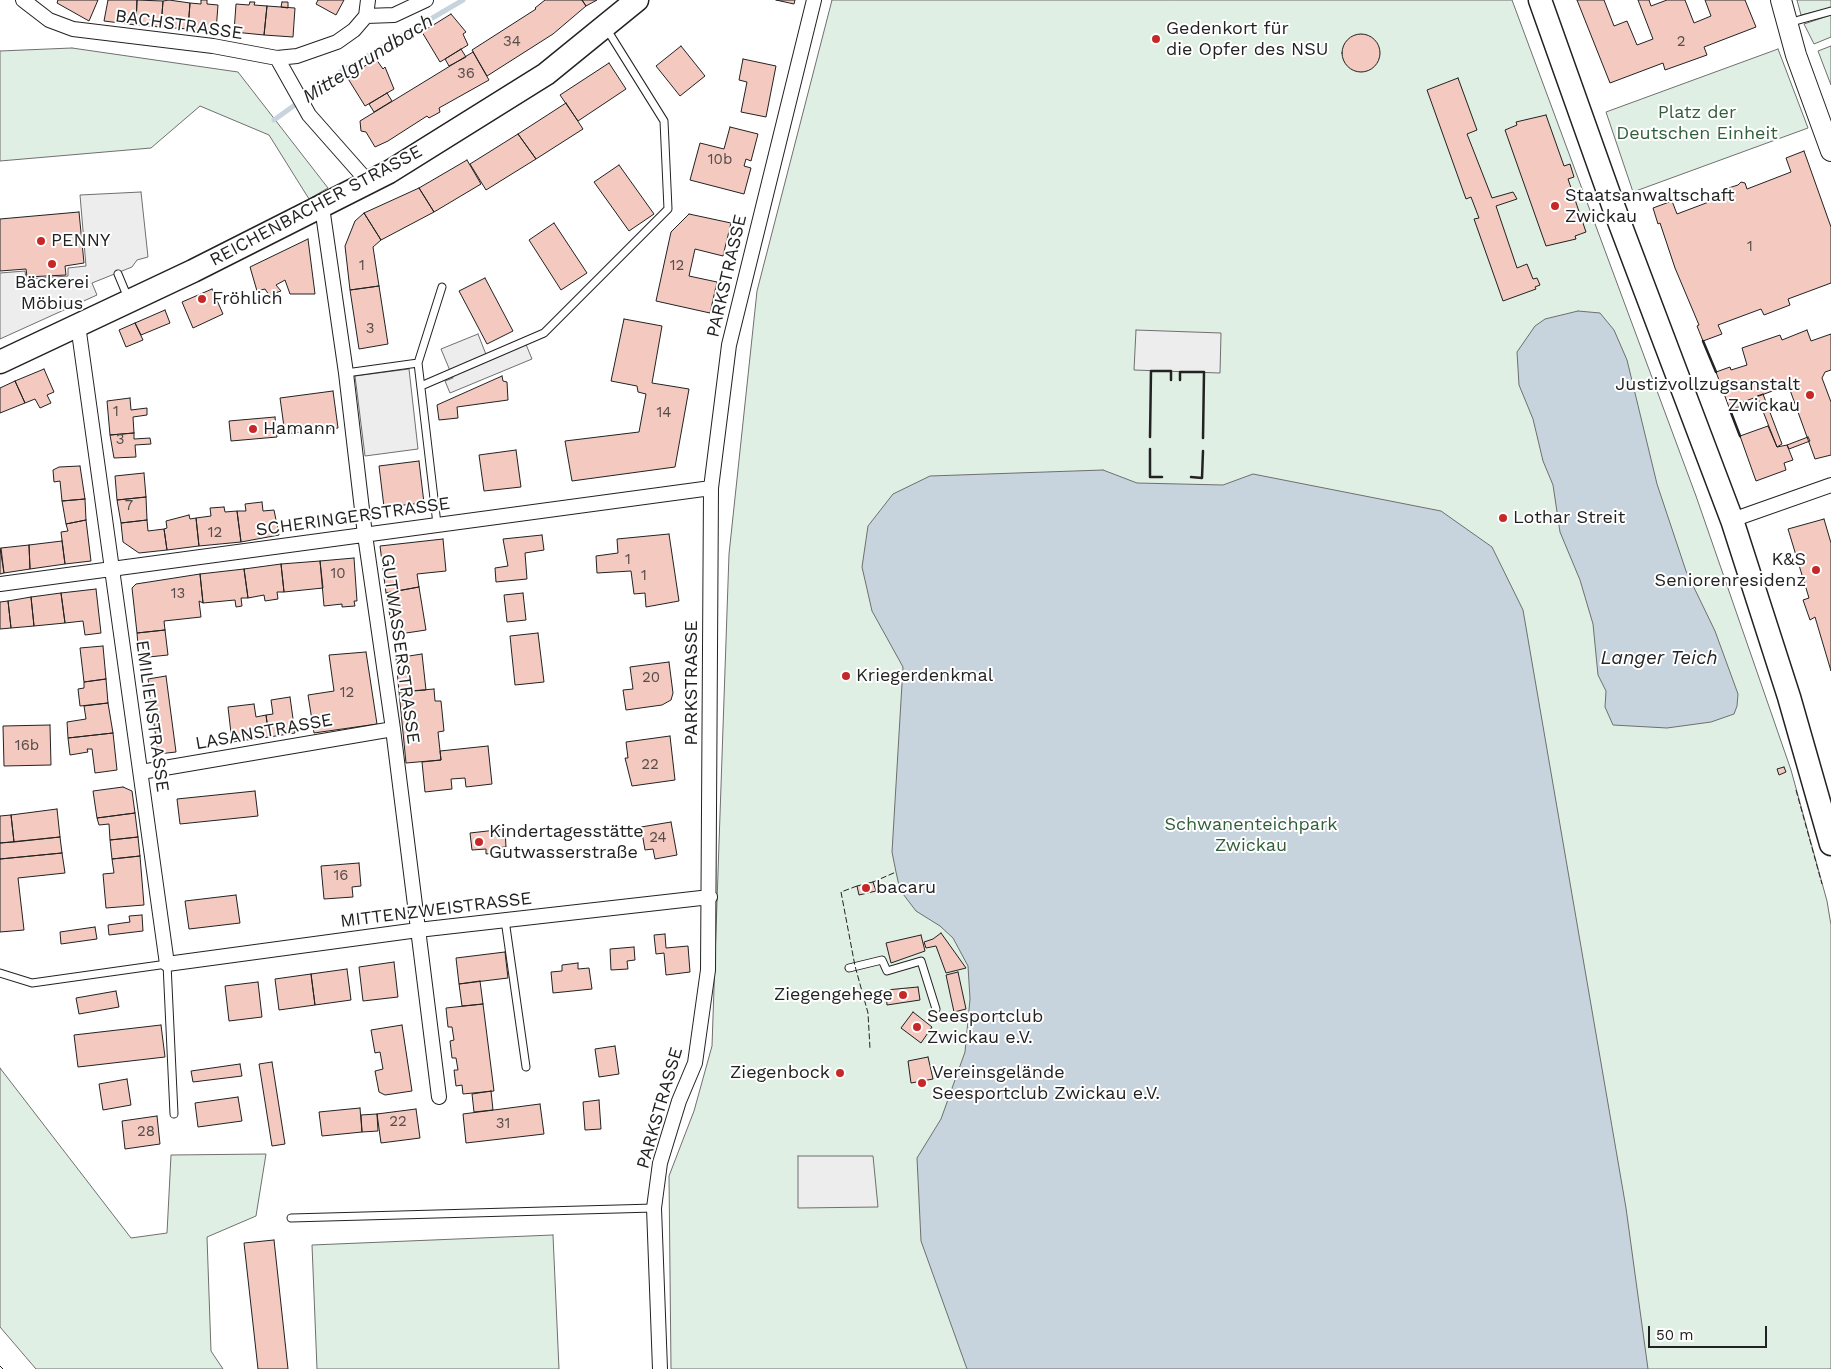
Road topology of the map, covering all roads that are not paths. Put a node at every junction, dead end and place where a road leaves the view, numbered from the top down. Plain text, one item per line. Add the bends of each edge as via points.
1 (368, 0) edge
2 (426, 0) edge
3 (637, 0) edge
4 (814, 0) edge
5 (1540, 0) edge
6 (1781, 0) edge
7 (23, 1) edge
8 (1831, 11) edge
9 (366, 16) junction
10 (1787, 24) junction
11 (605, 28) junction
12 (277, 58) junction
13 (1831, 151) edge
14 (369, 183) junction
15 (322, 207) junction
16 (118, 274) dead end
17 (442, 287) dead end
18 (130, 300) junction
19 (78, 325) junction
20 (0, 362) edge
21 (418, 363) junction
22 (346, 372) junction
23 (421, 386) junction
24 (1831, 485) edge
25 (711, 488) junction
26 (1732, 520) junction
27 (437, 524) junction
28 (365, 535) junction
29 (113, 569) junction
30 (0, 584) edge
31 (393, 730) junction
32 (141, 772) junction
33 (1828, 822) edge
34 (1831, 844) edge
35 (710, 897) junction
36 (505, 920) junction
37 (418, 930) junction
38 (167, 964) junction
39 (849, 968) dead end
40 (0, 972) edge
41 (936, 1009) dead end
42 (526, 1067) dead end
43 (439, 1096) dead end
44 (174, 1114) dead end
45 (654, 1208) junction
46 (291, 1218) dead end
47 (660, 1369) edge

1 - 9 street
2 - 9 street via 394,15
3 - 11 main road, REICHENBACHER STRASSE
4 - 25 street, PARKSTRASSE via 729,345
5 - 26 main road via 1614,208
6 - 10 main road
7 - 12 street, BACHSTRASSE via 49,20 73,29 213,46
8 - 10 lane
9 - 12 street, BACHSTRASSE via 337,42 297,56
10 - 13 main road
11 - 14 main road, REICHENBACHER STRASSE via 546,74
11 - 23 lane via 664,121 668,209 544,333
12 - 14 street via 309,114
14 - 15 main road, REICHENBACHER STRASSE
15 - 18 main road, REICHENBACHER STRASSE
15 - 22 street, GUTWASSERSTRASSE
16 - 18 lane
17 - 21 lane
18 - 19 main road, REICHENBACHER STRASSE
19 - 20 main road, REICHENBACHER STRASSE
19 - 29 street, EMILIENSTRASSE
21 - 22 lane
21 - 23 lane
22 - 28 street, GUTWASSERSTRASSE
23 - 27 lane
24 - 26 street
25 - 27 street, SCHERINGERSTRASSE
25 - 35 street, PARKSTRASSE
26 - 33 main road
27 - 28 street, SCHERINGERSTRASSE
28 - 29 street, SCHERINGERSTRASSE
28 - 31 street, GUTWASSERSTRASSE
29 - 30 street, SCHERINGERSTRASSE
29 - 32 street, EMILIENSTRASSE
31 - 32 street, LASANSTRASSE
31 - 37 street, GUTWASSERSTRASSE
32 - 38 street, EMILIENSTRASSE
33 - 34 main road
35 - 36 street, MITTENZWEISTRASSE
35 - 45 street, PARKSTRASSE via 708,970 695,1063 679,1101 660,1163
36 - 37 street, MITTENZWEISTRASSE
36 - 42 lane
37 - 38 street, MITTENZWEISTRASSE
37 - 43 street, GUTWASSERSTRASSE
38 - 40 lane via 32,983
38 - 44 lane, EMILIENSTRASSE
39 - 41 lane via 882,960 887,971 921,961
45 - 46 lane
45 - 47 street, PARKSTRASSE

